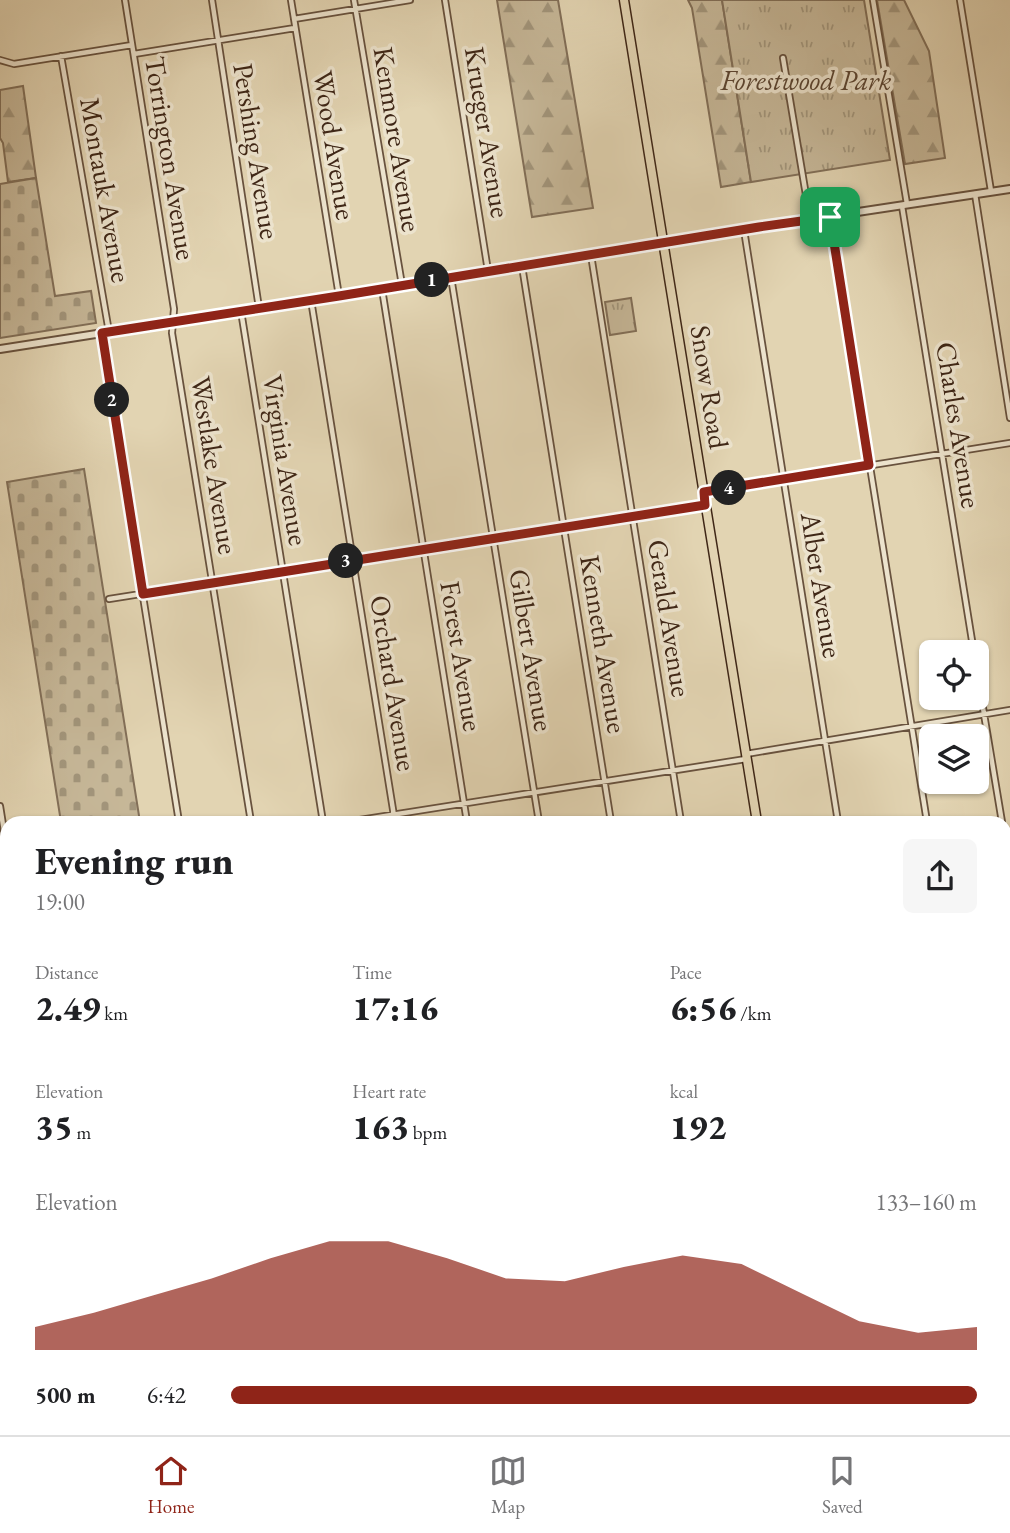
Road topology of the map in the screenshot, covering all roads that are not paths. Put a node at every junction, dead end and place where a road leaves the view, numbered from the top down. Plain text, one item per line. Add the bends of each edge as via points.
1 (125, 0) edge
2 (212, 0) edge
3 (291, 0) edge
4 (354, 0) edge
5 (411, 0) edge
6 (445, 0) edge
7 (624, 0) edge
8 (873, 0) edge
9 (960, 0) edge
10 (355, 8) junction
11 (294, 19) junction
12 (295, 28) junction
13 (219, 40) junction
14 (132, 45) junction
15 (134, 54) junction
16 (61, 56) junction
17 (783, 58) dead end
18 (0, 60) edge
19 (1010, 189) edge
20 (991, 191) junction
21 (975, 194) junction
22 (904, 204) junction
23 (830, 217) junction
24 (810, 219) junction
25 (744, 230) junction
26 (663, 243) junction
27 (591, 255) junction
28 (522, 266) junction
29 (488, 271) junction
30 (451, 277) junction
31 (402, 285) junction
32 (382, 288) junction
33 (339, 296) junction
34 (311, 300) junction
35 (260, 308) junction
36 (241, 312) junction
37 (172, 322) junction
38 (105, 332) junction
39 (0, 349) edge
40 (1010, 418) edge
41 (1010, 443) edge
42 (942, 453) junction
43 (869, 465) junction
44 (783, 478) junction
45 (704, 492) junction
46 (705, 505) junction
47 (632, 516) junction
48 (564, 527) junction
49 (493, 538) junction
50 (424, 549) junction
51 (353, 560) junction
52 (283, 572) junction
53 (213, 583) junction
54 (143, 594) junction
55 (109, 599) dead end
56 (972, 640) edge
57 (983, 710) edge
58 (1010, 710) edge
59 (984, 715) junction
60 (912, 726) junction
61 (825, 741) junction
62 (746, 756) junction
63 (673, 771) junction
64 (604, 781) junction
65 (534, 793) junction
66 (464, 803) junction
67 (394, 815) junction
68 (178, 816) edge
69 (250, 816) edge
70 (322, 816) edge
71 (387, 816) edge
72 (466, 816) edge
73 (538, 816) edge
74 (610, 816) edge
75 (680, 816) edge
76 (756, 816) edge
77 (837, 816) edge
78 (926, 816) edge
79 (1001, 816) edge

1 - 14 street, Torrington Avenue
2 - 13 street, Pershing Avenue
3 - 11 street, Wood Avenue
4 - 10 street, Kenmore Avenue
5 - 10 street
6 - 29 street, Krueger Avenue
7 - 26 main road, Snow Road
8 - 22 street, Charles Avenue
9 - 20 street
10 - 11 street
10 - 31 street, Kenmore Avenue
11 - 12 street, Wood Avenue
12 - 13 street
12 - 33 street, Wood Avenue
13 - 15 street
13 - 35 street, Pershing Avenue
14 - 15 street, Torrington Avenue
14 - 16 street
15 - 37 street, Torrington Avenue via 174,309
16 - 18 street via 14,65
16 - 38 street, Montauk Avenue
17 - 24 street
19 - 20 street
20 - 21 street
21 - 22 street
21 - 40 street
22 - 23 street
22 - 42 street, Charles Avenue
23 - 24 street
23 - 43 street
24 - 25 street
25 - 26 street
25 - 44 street, Alber Avenue
26 - 27 street
26 - 45 main road, Snow Road
27 - 28 street
27 - 47 street, Gerald Avenue
28 - 29 street
28 - 48 street, Kenneth Avenue
29 - 30 street
30 - 31 street
30 - 49 street, Gilbert Avenue
31 - 32 street
32 - 33 street
32 - 50 street, Forest Avenue
33 - 34 street
34 - 35 street
34 - 51 street, Orchard Avenue
35 - 36 street
36 - 37 street
36 - 52 street, Virginia Avenue
37 - 38 street
37 - 53 street, Westlake Avenue
38 - 39 street
38 - 54 street, Montauk Avenue
41 - 42 street
42 - 43 street
42 - 56 street, Charles Avenue
43 - 44 street
43 - 60 street
44 - 45 street
44 - 61 street, Alber Avenue
45 - 46 main road, Snow Road
46 - 47 street
46 - 62 main road, Snow Road
47 - 48 street
47 - 63 street, Gerald Avenue
48 - 49 street
48 - 64 street, Kenneth Avenue
49 - 50 street
49 - 65 street, Gilbert Avenue
50 - 51 street
50 - 66 street, Forest Avenue
51 - 52 street
51 - 67 street, Orchard Avenue
52 - 53 street
52 - 70 street, Virginia Avenue
53 - 54 street
53 - 69 street, Westlake Avenue
54 - 55 street
54 - 68 street, Montauk Avenue
57 - 59 street
58 - 59 street
59 - 60 street
59 - 79 street
60 - 61 street
60 - 78 street
61 - 62 street
61 - 77 street, Alber Avenue
62 - 63 street
62 - 76 main road, Snow Road
63 - 64 street
63 - 75 street, Gerald Avenue
64 - 65 street
64 - 74 street, Kenneth Avenue
65 - 66 street
65 - 73 street, Gilbert Avenue
66 - 67 street
66 - 72 street, Forest Avenue
67 - 71 street

